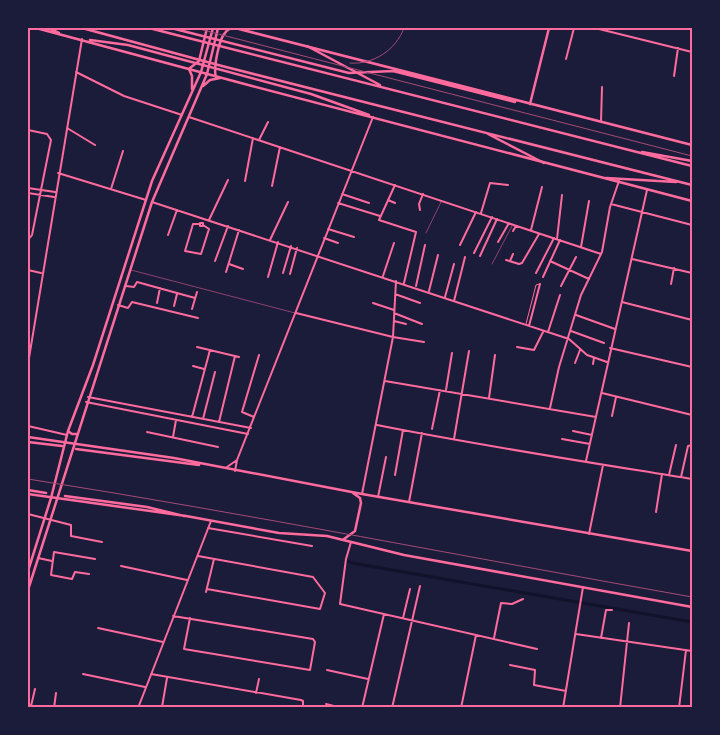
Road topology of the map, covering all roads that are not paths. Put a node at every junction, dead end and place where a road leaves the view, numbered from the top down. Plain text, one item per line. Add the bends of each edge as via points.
1 (36, 28) edge
2 (48, 28) edge
3 (82, 28) edge
4 (149, 28) edge
5 (171, 28) edge
6 (207, 28) edge
7 (213, 28) edge
8 (218, 28) edge
9 (235, 28) edge
10 (549, 28) edge
11 (574, 28) edge
12 (595, 28) edge
13 (59, 33) junction
14 (83, 39) junction
15 (307, 46) junction
16 (678, 48) junction
17 (692, 52) edge
18 (566, 58) dead end
19 (189, 69) junction
20 (76, 72) junction
21 (201, 72) junction
22 (207, 74) junction
23 (674, 76) dead end
24 (218, 77) junction
25 (602, 87) dead end
26 (201, 89) junction
27 (391, 89) junction
28 (192, 94) junction
29 (524, 103) junction
30 (530, 104) junction
31 (182, 115) junction
32 (188, 117) junction
33 (373, 117) junction
34 (268, 122) dead end
35 (601, 122) junction
36 (176, 126) junction
37 (66, 128) junction
38 (183, 128) junction
39 (28, 130) edge
40 (485, 132) junction
41 (253, 138) junction
42 (259, 140) junction
43 (95, 145) dead end
44 (692, 145) edge
45 (280, 147) junction
46 (628, 150) junction
47 (123, 151) dead end
48 (692, 161) edge
49 (544, 163) junction
50 (692, 166) edge
51 (352, 170) junction
52 (58, 173) junction
53 (606, 178) junction
54 (228, 180) dead end
55 (245, 181) dead end
56 (619, 181) junction
57 (682, 183) junction
58 (395, 185) junction
59 (508, 185) dead end
60 (692, 185) edge
61 (272, 186) dead end
62 (542, 187) dead end
63 (28, 188) edge
64 (111, 189) junction
65 (647, 189) junction
66 (42, 190) junction
67 (55, 192) junction
68 (28, 193) edge
69 (342, 194) junction
70 (423, 194) junction
71 (41, 195) junction
72 (562, 195) dead end
73 (54, 198) junction
74 (146, 200) junction
75 (388, 200) junction
76 (442, 200) junction
77 (692, 200) edge
78 (589, 201) dead end
79 (152, 202) junction
80 (288, 202) dead end
81 (338, 203) junction
82 (369, 203) dead end
83 (395, 203) dead end
84 (611, 204) junction
85 (177, 210) junction
86 (420, 210) dead end
87 (476, 212) junction
88 (642, 212) junction
89 (480, 213) junction
90 (380, 216) junction
91 (492, 217) junction
92 (204, 218) junction
93 (497, 219) junction
94 (208, 220) junction
95 (509, 223) junction
96 (202, 224) junction
97 (512, 224) junction
98 (692, 225) edge
99 (228, 226) junction
100 (516, 226) junction
101 (328, 229) junction
102 (239, 230) junction
103 (531, 230) junction
104 (513, 231) dead end
105 (426, 233) dead end
106 (539, 233) junction
107 (168, 235) dead end
108 (354, 237) dead end
109 (324, 238) junction
110 (557, 239) junction
111 (28, 240) edge
112 (270, 240) junction
113 (278, 242) junction
114 (498, 242) dead end
115 (338, 243) dead end
116 (394, 243) dead end
117 (131, 244) junction
118 (425, 245) dead end
119 (460, 245) dead end
120 (138, 246) junction
121 (291, 246) junction
122 (581, 247) junction
123 (297, 248) junction
124 (474, 252) dead end
125 (513, 254) dead end
126 (602, 254) junction
127 (317, 255) junction
128 (438, 255) dead end
129 (480, 256) dead end
130 (465, 257) dead end
131 (576, 257) dead end
132 (632, 259) junction
133 (506, 260) dead end
134 (215, 261) dead end
135 (510, 261) junction
136 (550, 261) junction
137 (228, 264) junction
138 (454, 264) dead end
139 (492, 264) dead end
140 (674, 268) junction
141 (244, 269) dead end
142 (28, 270) edge
143 (129, 270) junction
144 (569, 270) junction
145 (226, 272) dead end
146 (42, 273) junction
147 (283, 273) dead end
148 (536, 273) dead end
149 (692, 273) edge
150 (290, 274) dead end
151 (383, 276) junction
152 (268, 277) dead end
153 (543, 277) dead end
154 (589, 279) junction
155 (396, 281) junction
156 (404, 283) junction
157 (540, 284) dead end
158 (671, 284) dead end
159 (124, 286) junction
160 (561, 286) dead end
161 (416, 287) junction
162 (160, 288) junction
163 (429, 291) junction
164 (197, 292) dead end
165 (177, 293) junction
166 (394, 294) junction
167 (560, 295) dead end
168 (195, 298) junction
169 (445, 298) junction
170 (454, 301) junction
171 (622, 302) junction
172 (157, 303) dead end
173 (372, 303) dead end
174 (420, 303) dead end
175 (118, 305) junction
176 (174, 306) dead end
177 (192, 309) dead end
178 (394, 311) junction
179 (296, 313) junction
180 (576, 315) junction
181 (198, 318) dead end
182 (692, 320) edge
183 (394, 321) junction
184 (406, 324) dead end
185 (422, 324) dead end
186 (528, 326) junction
187 (615, 329) junction
188 (544, 331) junction
189 (572, 331) junction
190 (548, 332) junction
191 (393, 337) junction
192 (569, 339) junction
193 (424, 342) dead end
194 (604, 343) dead end
195 (197, 347) dead end
196 (517, 347) dead end
197 (610, 348) junction
198 (210, 350) junction
199 (580, 350) junction
200 (469, 351) dead end
201 (452, 353) dead end
202 (259, 355) dead end
203 (496, 355) dead end
204 (236, 356) junction
205 (239, 357) dead end
206 (594, 358) junction
207 (607, 362) junction
208 (575, 363) dead end
209 (28, 364) edge
210 (592, 364) dead end
211 (193, 366) dead end
212 (692, 367) edge
213 (204, 369) junction
214 (215, 372) dead end
215 (86, 381) junction
216 (385, 381) junction
217 (93, 383) junction
218 (440, 390) junction
219 (445, 391) junction
220 (601, 393) junction
221 (462, 394) junction
222 (88, 397) junction
223 (616, 397) junction
224 (489, 398) junction
225 (107, 401) junction
226 (86, 402) junction
227 (106, 406) junction
228 (550, 408) junction
229 (692, 415) edge
230 (612, 416) dead end
231 (192, 417) junction
232 (255, 417) junction
233 (596, 417) junction
234 (203, 419) junction
235 (176, 420) junction
236 (219, 422) junction
237 (377, 425) junction
238 (28, 426) edge
239 (251, 428) junction
240 (432, 429) dead end
241 (403, 430) junction
242 (573, 431) dead end
243 (147, 432) dead end
244 (68, 433) junction
245 (422, 433) junction
246 (76, 434) junction
247 (249, 434) junction
248 (592, 436) junction
249 (28, 437) edge
250 (172, 438) junction
251 (562, 439) dead end
252 (454, 440) junction
253 (28, 442) edge
254 (65, 442) junction
255 (74, 443) junction
256 (590, 444) junction
257 (676, 445) dead end
258 (692, 445) edge
259 (62, 446) dead end
260 (218, 447) dead end
261 (76, 449) dead end
262 (386, 457) dead end
263 (237, 460) junction
264 (586, 461) junction
265 (603, 464) junction
266 (208, 465) junction
267 (225, 469) junction
268 (235, 471) junction
269 (662, 474) junction
270 (669, 475) junction
271 (395, 476) dead end
272 (681, 478) junction
273 (692, 479) edge
274 (28, 490) edge
275 (348, 492) junction
276 (46, 493) dead end
277 (28, 494) edge
278 (362, 494) junction
279 (65, 496) dead end
280 (378, 497) junction
281 (51, 498) junction
282 (57, 499) junction
283 (409, 502) junction
284 (656, 512) dead end
285 (28, 514) edge
286 (186, 516) junction
287 (44, 518) junction
288 (50, 520) junction
289 (211, 521) junction
290 (208, 528) junction
291 (589, 534) junction
292 (342, 539) junction
293 (102, 542) dead end
294 (351, 542) junction
295 (312, 546) dead end
296 (692, 551) edge
297 (198, 556) junction
298 (38, 558) junction
299 (95, 559) dead end
300 (214, 559) junction
301 (52, 561) junction
302 (121, 566) dead end
303 (28, 571) edge
304 (89, 574) dead end
305 (187, 580) junction
306 (420, 586) dead end
307 (583, 587) junction
308 (410, 589) dead end
309 (28, 590) edge
310 (522, 599) dead end
311 (692, 606) edge
312 (612, 610) dead end
313 (384, 614) junction
314 (173, 616) junction
315 (190, 618) junction
316 (403, 618) junction
317 (412, 620) junction
318 (628, 623) dead end
319 (98, 628) dead end
320 (576, 634) junction
321 (476, 635) junction
322 (494, 638) junction
323 (601, 638) junction
324 (163, 642) junction
325 (626, 642) junction
326 (184, 650) junction
327 (538, 650) dead end
328 (686, 650) junction
329 (692, 651) edge
330 (182, 652) dead end
331 (510, 665) dead end
332 (327, 670) dead end
333 (82, 674) dead end
334 (151, 674) junction
335 (167, 678) junction
336 (259, 679) dead end
337 (369, 679) junction
338 (145, 687) junction
339 (35, 689) dead end
340 (566, 690) junction
341 (56, 692) dead end
342 (256, 693) junction
343 (326, 704) dead end
344 (29, 705) edge
345 (75, 706) dead end
346 (39, 708) edge
347 (54, 708) edge
348 (83, 708) edge
349 (138, 708) edge
350 (162, 708) edge
351 (303, 708) edge
352 (342, 708) edge
353 (362, 708) edge
354 (392, 708) edge
355 (461, 708) edge
356 (563, 708) edge
357 (620, 708) edge
358 (679, 708) edge

1 - 13 main road
2 - 13 main road
3 - 40 main road
4 - 27 main road
5 - 29 main road via 349,73 387,71
6 - 19 main road via 199,61
7 - 21 main road
8 - 22 main road
9 - 15 main road
9 - 24 main road via 223,35 215,67
10 - 30 main road
11 - 18 street
12 - 16 street
13 - 14 main road
14 - 19 main road
14 - 20 street
14 - 33 main road via 125,44 323,97
15 - 27 main road
15 - 29 main road
16 - 17 street
16 - 23 street
19 - 21 main road
19 - 28 main road
20 - 31 street via 124,96
20 - 37 street
21 - 22 main road
21 - 28 main road
22 - 24 main road
22 - 26 main road
24 - 26 main road
24 - 33 main road
25 - 35 street
26 - 32 main road
27 - 46 main road
28 - 31 main road
29 - 30 main road
30 - 35 main road
31 - 36 main road
32 - 38 main road
32 - 41 street
33 - 49 main road
33 - 51 street
34 - 42 street
35 - 44 main road
36 - 38 main road
36 - 74 main road
37 - 43 street
37 - 52 street
38 - 79 main road
39 - 66 street via 50,138
40 - 49 main road
40 - 57 main road
41 - 42 street
41 - 55 street
42 - 45 street
45 - 51 street
45 - 61 street
46 - 48 main road
46 - 50 main road
47 - 64 street
49 - 53 main road
51 - 58 street
51 - 69 street
52 - 64 street
52 - 67 street
53 - 56 main road
53 - 57 main road
54 - 94 street
56 - 65 main road
56 - 84 street
57 - 60 main road
58 - 70 street
58 - 75 street
59 - 89 street via 490,183
62 - 103 street
63 - 66 street
64 - 74 street
65 - 77 main road
65 - 88 street
66 - 67 street
66 - 71 street
67 - 73 street
68 - 71 street
69 - 81 street
69 - 82 street
70 - 76 street
70 - 86 street
71 - 73 street
71 - 111 street via 32,236
72 - 110 street
73 - 146 street
74 - 117 main road
75 - 83 street
75 - 90 street
76 - 87 street
76 - 105 lane
78 - 122 street
79 - 85 street
79 - 120 main road
80 - 112 street
81 - 90 street
81 - 101 street
84 - 88 street
84 - 126 street
85 - 92 street
85 - 107 street
87 - 89 street
87 - 119 street
88 - 98 street
88 - 132 street
89 - 91 street
90 - 156 street via 380,220 416,232
91 - 93 street
91 - 124 street
92 - 94 street
92 - 96 street
93 - 95 street
93 - 129 street
94 - 99 street
95 - 97 street
95 - 114 street
96 - 96 street via 193,224 184,249 200,255 209,228
97 - 100 street
97 - 139 lane
99 - 102 street
99 - 134 street
100 - 103 street
100 - 104 street
101 - 108 street
101 - 109 street
102 - 112 street
102 - 137 street
103 - 106 street
106 - 110 street
106 - 135 street via 522,263
109 - 115 street
109 - 127 street
110 - 122 street
110 - 136 street
110 - 148 street
112 - 113 street
113 - 121 street
113 - 152 street
116 - 151 street
117 - 120 main road
117 - 215 main road
118 - 161 street
120 - 143 main road
121 - 123 street
121 - 147 street
122 - 126 street
123 - 127 street
123 - 150 street
125 - 135 street
126 - 154 street
127 - 151 street
127 - 179 street
128 - 163 street
130 - 170 street
131 - 144 street
132 - 140 street
132 - 171 street
133 - 135 street
136 - 144 street
136 - 153 street
137 - 141 street
137 - 145 street
138 - 169 street
140 - 149 street
140 - 158 street
142 - 146 street
143 - 159 main road
143 - 179 lane
144 - 154 street
144 - 160 street
146 - 209 street
151 - 155 street
154 - 180 street
155 - 156 street
155 - 166 street
156 - 161 street
157 - 186 street
159 - 162 street via 134,287 137,282
159 - 175 main road
161 - 163 street
162 - 165 street
162 - 172 street
163 - 169 street
164 - 168 street
165 - 168 street
165 - 176 street
166 - 174 street
166 - 178 street
167 - 190 street
168 - 177 street
169 - 170 street
170 - 186 street
171 - 182 street
171 - 187 street
173 - 178 street
175 - 181 street via 128,308 132,302
175 - 217 main road
178 - 183 street
178 - 185 street
179 - 191 street
179 - 232 street
180 - 187 street
180 - 189 street
183 - 184 street
183 - 191 street
186 - 188 street
187 - 197 street
188 - 190 street
188 - 196 street via 534,350
189 - 192 street
189 - 194 street
190 - 192 street
191 - 193 street
191 - 216 street
192 - 199 street
192 - 228 street
195 - 198 street
197 - 207 street
197 - 212 street
198 - 204 street
198 - 213 street
199 - 206 street
199 - 208 street
200 - 221 street
201 - 219 street
202 - 232 street via 242,412
203 - 224 street
204 - 205 street
204 - 236 street
206 - 207 street
206 - 210 street
207 - 220 street
211 - 213 street
213 - 231 street
214 - 234 street
215 - 217 main road
215 - 244 main road
216 - 218 street
216 - 237 street
217 - 222 main road
218 - 219 street
218 - 240 street
219 - 221 street
220 - 223 street
220 - 233 street
221 - 224 street
221 - 252 street
222 - 225 street
222 - 226 main road
223 - 229 street
223 - 230 street
224 - 228 street
225 - 227 street
225 - 231 street
226 - 227 street
226 - 246 main road
227 - 235 street
228 - 233 street
231 - 234 street
232 - 239 street
233 - 248 street
234 - 236 street
235 - 247 street
235 - 250 street
236 - 239 street
237 - 241 street
237 - 278 street
238 - 244 street
239 - 247 street
241 - 245 street
241 - 271 street
242 - 248 street
243 - 250 street
244 - 246 main road
244 - 254 main road
245 - 252 street
245 - 283 street
246 - 255 main road
247 - 263 street
248 - 256 street
249 - 254 main road
250 - 260 street
251 - 256 street
252 - 264 street via 551,458
253 - 259 main road
254 - 255 main road
254 - 281 main road
255 - 266 main road
255 - 282 main road
256 - 264 street
257 - 270 street
258 - 272 street via 688,446
261 - 266 main road
262 - 280 street
263 - 267 street
263 - 268 street
264 - 265 street
265 - 269 street
265 - 291 street
266 - 267 main road
267 - 268 main road
268 - 275 main road
269 - 270 street
269 - 284 street
270 - 272 street
272 - 273 street
274 - 276 main road
275 - 278 main road
275 - 292 main road via 358,496 361,503 353,534
277 - 281 main road
278 - 280 main road
279 - 286 main road
280 - 283 main road
281 - 282 main road
281 - 287 main road
282 - 286 main road
282 - 288 main road
283 - 291 main road
285 - 287 street
286 - 289 main road
287 - 288 street
287 - 303 main road
288 - 293 street via 71,525 71,536
288 - 298 main road
289 - 290 street
289 - 292 main road via 279,533
290 - 295 street
290 - 297 street
291 - 296 main road
292 - 294 main road
294 - 307 main road
294 - 313 street via 340,603
297 - 300 street
297 - 305 street
298 - 301 street
298 - 309 main road
299 - 301 street via 55,552
300 - 300 street via 314,578 325,592 321,609 207,591
301 - 304 street via 51,575 72,579 75,572
302 - 305 street
305 - 314 street
306 - 317 street
307 - 311 main road
307 - 320 street
308 - 316 street
310 - 322 street via 512,604 501,603
312 - 323 street via 606,610
313 - 316 street
313 - 337 street
314 - 315 street
314 - 324 street
315 - 326 street
315 - 326 street via 314,640 311,667 309,670
316 - 317 street
317 - 321 street
317 - 354 street
318 - 325 street
319 - 324 street
320 - 323 street
320 - 340 street
321 - 322 street
321 - 355 street
322 - 327 street
323 - 325 street
324 - 334 street
325 - 328 street
325 - 357 street
326 - 330 street
328 - 329 street
328 - 358 street
331 - 340 street via 535,670 534,685
332 - 337 street
333 - 338 street
334 - 335 street
334 - 338 street
335 - 342 street
335 - 350 street
336 - 342 street
337 - 353 street
338 - 349 street
339 - 344 street
340 - 356 street
341 - 347 street
342 - 351 street via 302,700
343 - 352 street
344 - 346 street
345 - 348 street

